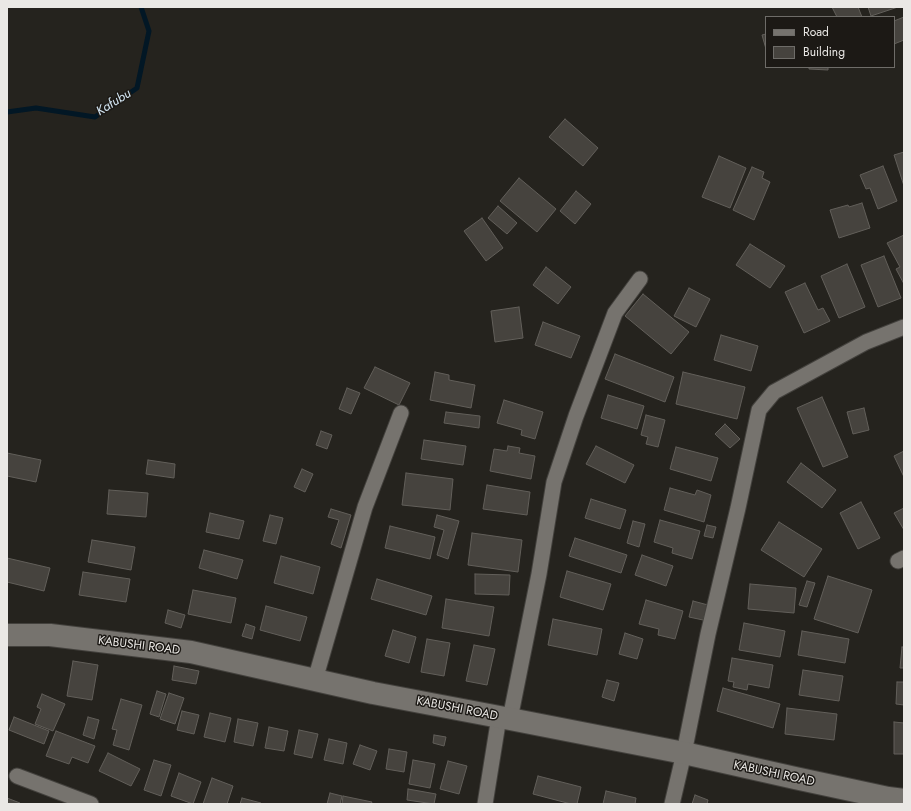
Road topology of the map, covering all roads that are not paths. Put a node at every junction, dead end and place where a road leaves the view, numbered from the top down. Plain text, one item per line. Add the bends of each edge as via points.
1 (640, 279) dead end
2 (904, 327) edge
3 (401, 413) dead end
4 (7, 635) edge
5 (315, 680) junction
6 (504, 718) junction
7 (684, 753) junction
8 (17, 776) dead end
9 (904, 800) edge
10 (91, 804) edge
11 (485, 804) edge
12 (672, 804) edge

1 - 6 street via 615,313 554,482 539,574
2 - 7 street via 866,342 774,392 759,410
3 - 5 street via 366,508
4 - 5 main road, KABUSHI ROAD via 50,636 191,652
5 - 6 main road, KABUSHI ROAD
6 - 7 main road, KABUSHI ROAD
6 - 11 street
7 - 9 main road, KABUSHI ROAD
7 - 12 street
8 - 10 street

